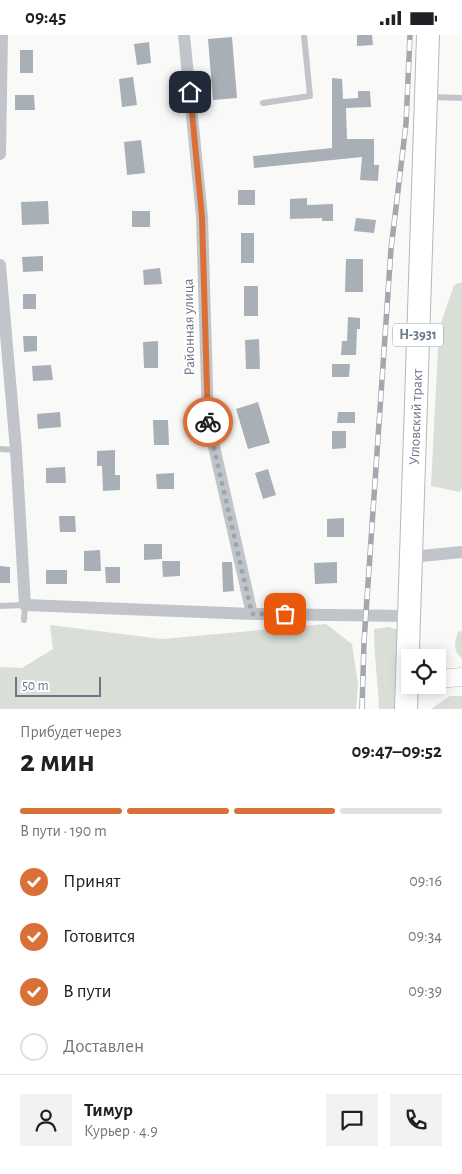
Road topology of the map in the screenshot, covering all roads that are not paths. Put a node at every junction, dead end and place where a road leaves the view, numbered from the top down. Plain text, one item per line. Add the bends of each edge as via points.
1 (2, 35) edge
2 (184, 35) edge
3 (304, 35) edge
4 (428, 35) edge
5 (427, 97) junction
6 (462, 99) edge
7 (263, 103) dead end
8 (0, 153) edge
9 (0, 265) edge
10 (0, 449) edge
11 (16, 450) junction
12 (462, 552) edge
13 (411, 557) junction
14 (25, 605) junction
15 (0, 606) edge
16 (252, 614) junction
17 (24, 621) dead end
18 (407, 634) junction
19 (407, 649) edge
20 (462, 677) edge
21 (446, 678) edge
22 (407, 694) edge
23 (406, 709) edge

1 - 8 street
2 - 16 street, Районная улица via 202,217 208,420
3 - 7 lane via 310,96
4 - 5 highway, Угловский тракт / Н-3931
5 - 6 lane
5 - 13 highway, Угловский тракт / Н-3931
9 - 11 street
10 - 11 lane
11 - 14 street
12 - 13 street
13 - 18 highway, Угловский тракт / Н-3931
14 - 15 lane
14 - 16 street
14 - 17 lane
16 - 18 street
18 - 19 highway, Угловский тракт / Н-3931
20 - 21 main road
22 - 23 highway, Угловский тракт / Н-3931

